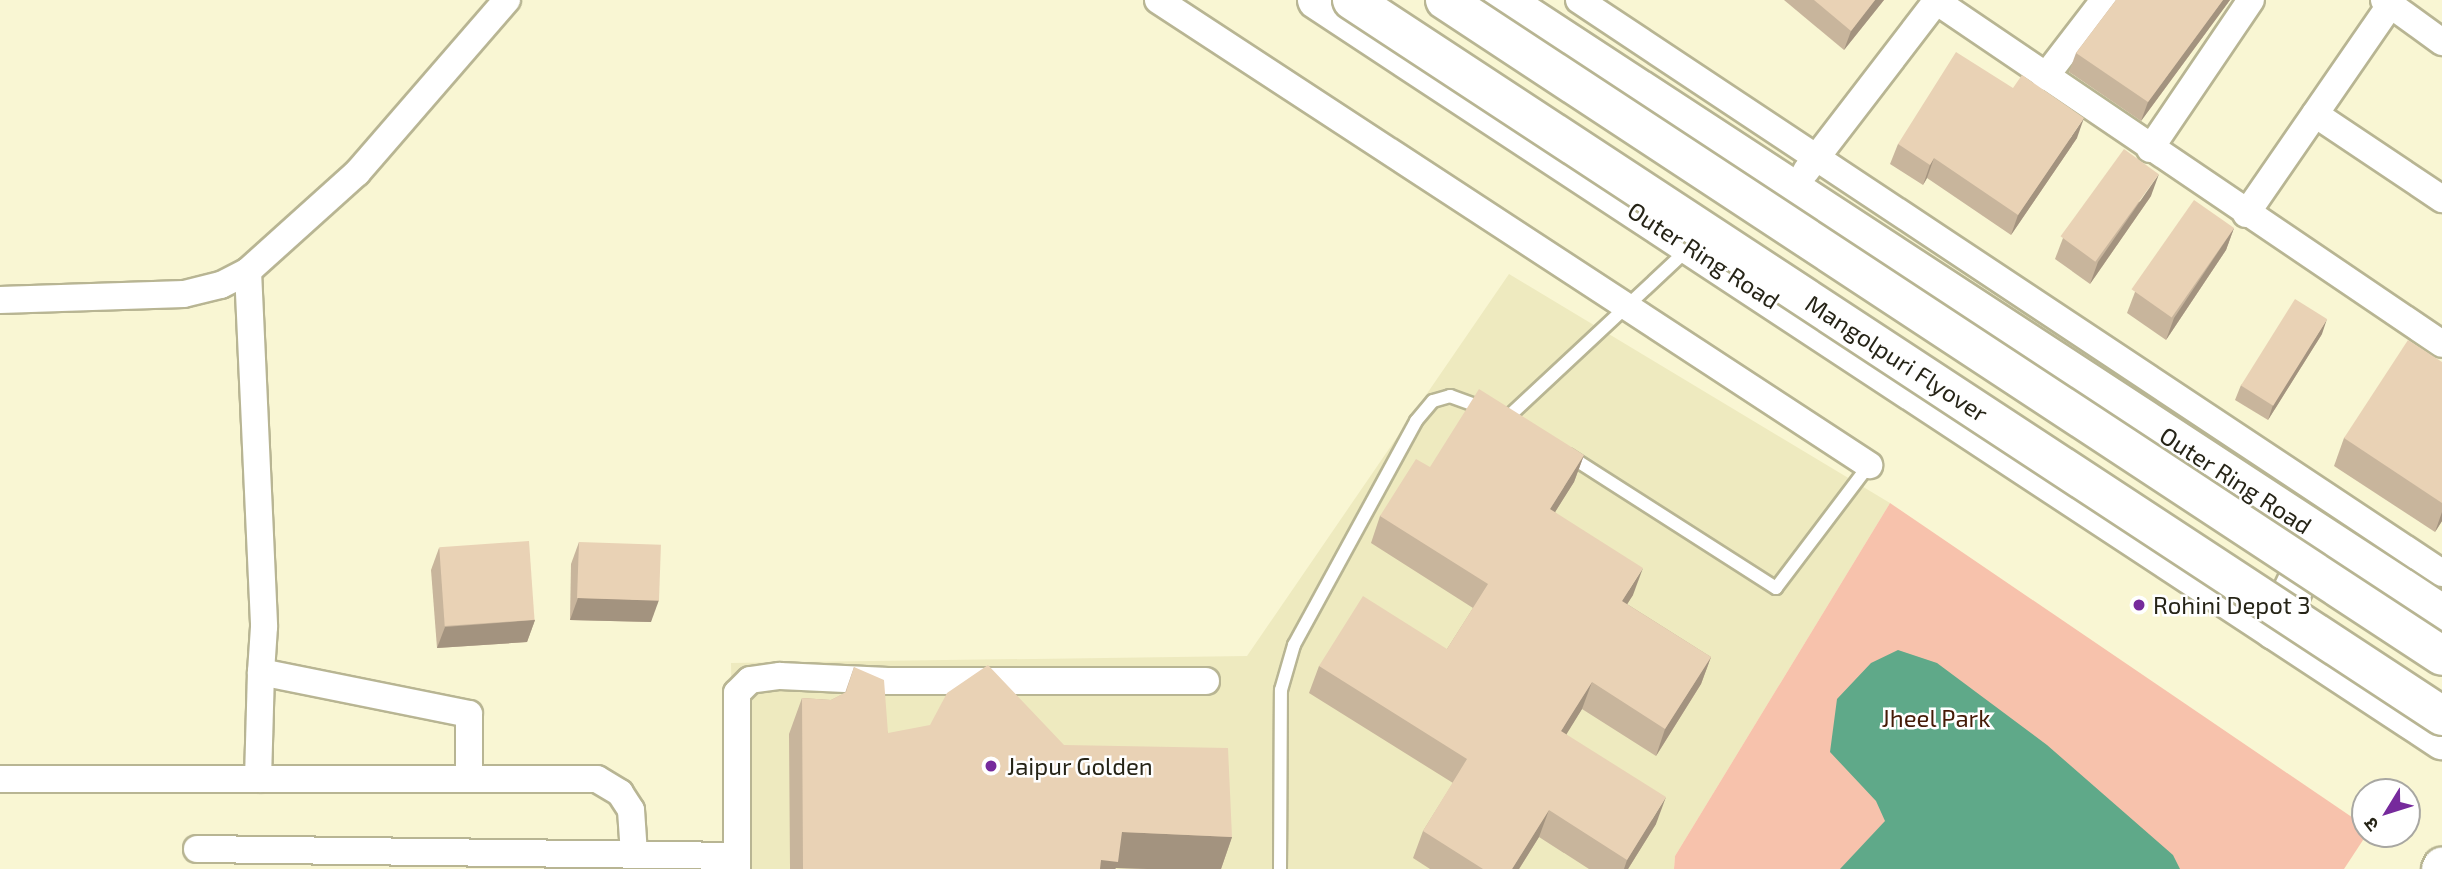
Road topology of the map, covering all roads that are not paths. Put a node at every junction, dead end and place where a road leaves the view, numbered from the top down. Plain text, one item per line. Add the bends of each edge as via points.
1 (507, 0) edge
2 (1158, 0) edge
3 (1317, 0) edge
4 (1352, 0) edge
5 (1446, 0) edge
6 (1503, 0) edge
7 (1578, 0) edge
8 (2104, 0) edge
9 (2251, 0) edge
10 (1937, 1) edge
11 (2387, 2) edge
12 (2442, 42) edge
13 (2045, 77) junction
14 (2315, 114) junction
15 (2150, 149) junction
16 (1816, 157) junction
17 (1791, 191) junction
18 (2442, 200) edge
19 (2246, 214) junction
20 (1691, 246) junction
21 (248, 271) junction
22 (0, 300) edge
23 (1630, 306) junction
24 (2442, 344) edge
25 (1508, 417) junction
26 (1520, 424) edge
27 (1555, 447) edge
28 (1869, 464) joint
29 (2319, 533) junction
30 (2442, 573) edge
31 (2442, 614) edge
32 (2274, 630) junction
33 (2442, 656) edge
34 (261, 672) junction
35 (1206, 681) dead end
36 (2442, 716) edge
37 (2442, 740) edge
38 (0, 779) edge
39 (258, 779) junction
40 (469, 779) junction
41 (197, 849) dead end
42 (634, 854) junction
43 (737, 862) edge
44 (1280, 869) edge

1 - 21 street via 357,173
2 - 23 street
3 - 20 main road, Outer Ring Road
4 - 36 main road, Mangolpuri Flyover, bridge
5 - 33 main road, bridge
6 - 17 main road, Outer Ring Road
7 - 16 street
8 - 13 street
9 - 15 street
10 - 13 street
10 - 16 street
11 - 12 street
11 - 14 street
13 - 15 street
14 - 18 street
14 - 19 street
15 - 19 street
16 - 17 street
16 - 30 street
17 - 29 main road, Outer Ring Road
19 - 24 street
20 - 23 lane
20 - 32 main road, Outer Ring Road
21 - 22 street via 220,285 184,294
21 - 34 street via 264,627
23 - 25 lane
23 - 28 street
25 - 26 lane
25 - 44 lane via 1450,396 1433,401 1416,421 1317,597 1294,645 1281,690
27 - 28 lane via 1776,588
29 - 31 main road, Outer Ring Road
29 - 32 main road
32 - 37 main road, Outer Ring Road
34 - 39 street
34 - 40 street via 470,714
35 - 43 street via 901,681 780,676 750,680 737,693
38 - 39 street
39 - 40 street
40 - 42 street via 597,779 620,793 631,810
41 - 42 street
42 - 43 street

